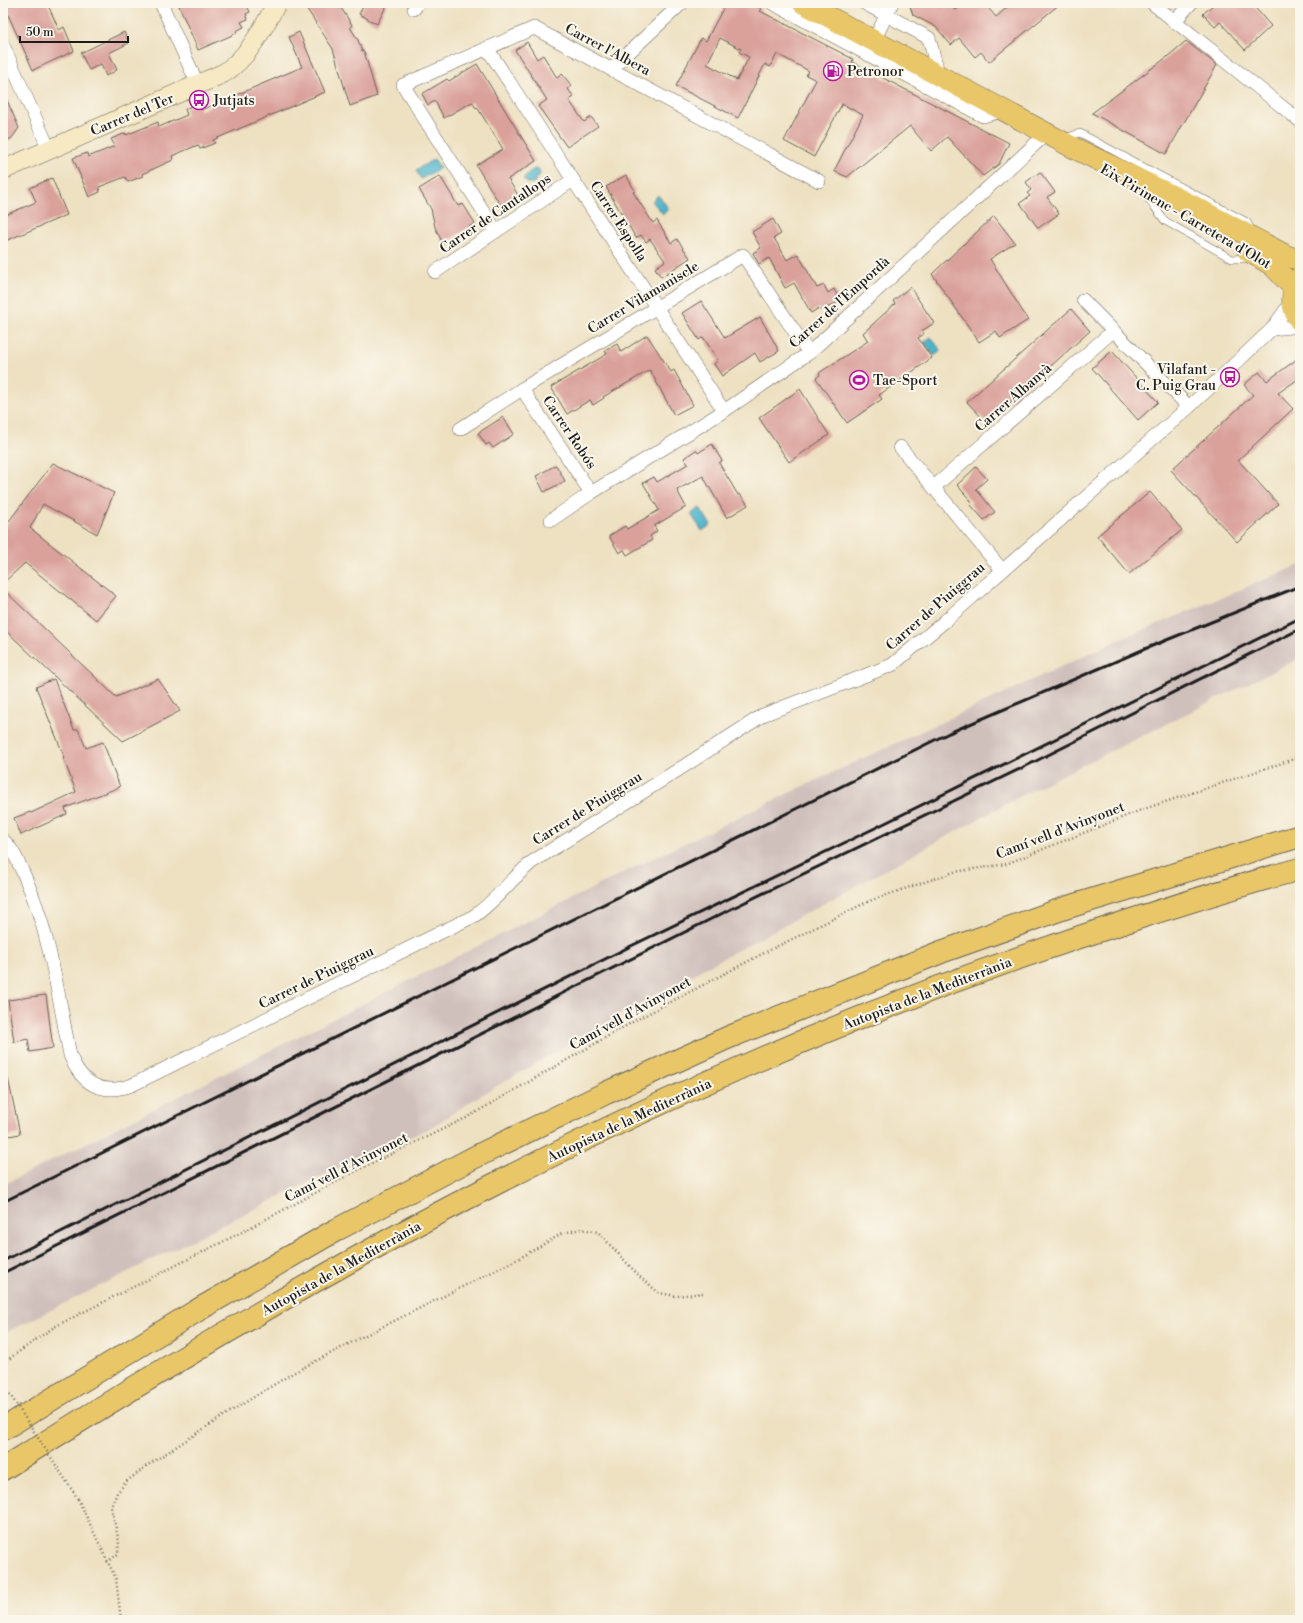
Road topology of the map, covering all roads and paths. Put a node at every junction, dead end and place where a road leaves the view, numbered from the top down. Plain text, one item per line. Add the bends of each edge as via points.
1 (161, 3) edge
2 (277, 3) edge
3 (682, 3) edge
4 (772, 3) edge
5 (803, 3) edge
6 (864, 3) edge
7 (1152, 3) edge
8 (1192, 3) edge
9 (889, 9) edge
10 (1174, 22) junction
11 (874, 41) junction
12 (3, 45) edge
13 (487, 48) junction
14 (611, 69) junction
15 (939, 76) junction
16 (198, 85) junction
17 (1002, 111) junction
18 (1300, 121) edge
19 (1060, 141) junction
20 (49, 149) junction
21 (3, 170) edge
22 (573, 180) junction
23 (819, 181) dead end
24 (496, 231) junction
25 (1259, 249) junction
26 (1300, 260) edge
27 (436, 272) dead end
28 (1296, 289) edge
29 (1083, 300) dead end
30 (656, 307) junction
31 (1300, 321) edge
32 (1300, 326) edge
33 (1272, 329) junction
34 (1113, 331) junction
35 (809, 353) junction
36 (522, 389) junction
37 (1188, 407) junction
38 (724, 411) junction
39 (460, 430) dead end
40 (900, 447) dead end
41 (934, 487) junction
42 (591, 493) junction
43 (551, 520) dead end
44 (1002, 570) junction
45 (1300, 757) edge
46 (1300, 836) edge
47 (3, 840) edge
48 (1300, 869) edge
49 (703, 1293) dead end
50 (3, 1363) edge
51 (3, 1384) edge
52 (3, 1429) edge
53 (3, 1469) edge
54 (108, 1562) junction
55 (121, 1620) edge

1 - 16 street
2 - 16 street, Carrer del Ter via 255,42 239,61 224,73
3 - 14 street
4 - 17 street via 983,116
5 - 11 main road, Eix Pirinenc - Carretera d'Olot
6 - 9 street
7 - 10 street
8 - 10 street
9 - 11 street
9 - 15 street via 929,38
10 - 18 street
11 - 15 main road, Eix Pirinenc - Carretera d'Olot
12 - 20 street
13 - 14 street, Carrer l'Albera via 534,28
13 - 22 street, Carrer Espolla
13 - 24 street, Carrer l'Albera via 403,85
14 - 23 street, Carrer l'Albera
15 - 17 main road, Eix Pirinenc - Carretera d'Olot
16 - 20 street, Carrer del Ter
17 - 19 main road, Eix Pirinenc - Carretera d'Olot
19 - 25 main road, Eix Pirinenc - Carretera d'Olot via 1175,197
19 - 25 main road, Eix Pirinenc - Carretera d'Olot via 1144,193
19 - 35 street, Carrer de l'Empordà
20 - 21 street, Carrer del Ter
22 - 24 street, Carrer de Cantallops
22 - 30 street, Carrer Espolla
24 - 27 street, Carrer de Cantallops
25 - 26 main road, Eix Pirinenc - Carretera d'Olot
25 - 28 main road, Eix Pirinenc - Carretera d'Olot
28 - 31 main road via 1295,312
28 - 33 street, Carrer de Piuiggrau
29 - 34 street
30 - 35 street, Carrer Vilamaniscle via 743,255
30 - 36 street, Carrer Vilamaniscle
30 - 38 street, Carrer Espolla
32 - 33 street
33 - 37 street, Carrer de Piuiggrau
34 - 37 street
34 - 41 street, Carrer Albanyà
35 - 38 street, Carrer de l'Empordà
36 - 39 street, Carrer Vilamaniscle
36 - 42 street, Carrer Robós
37 - 44 street, Carrer de Piuiggrau
38 - 42 street, Carrer de l'Empordà
40 - 41 street
41 - 44 street
42 - 43 street, Carrer de l'Empordà
44 - 47 street, Carrer de Piuiggrau via 892,665 763,714 532,862 474,916 122,1089 112,1090 93,1085 78,1073 73,1064 37,907 18,861
45 - 50 path, Camí vell d'Avinyonet via 1141,810 1006,864 954,872 869,901 638,1019 466,1118 362,1168 54,1327
46 - 52 highway via 1065,908 941,952 720,1041 606,1093 475,1157 336,1230 198,1310
48 - 53 highway, Autopista de la Mediterrània via 1075,938 954,981 840,1025 619,1123 488,1188 351,1261 214,1338
49 - 54 path via 677,1296 659,1293 641,1278 598,1232 581,1229 563,1233 293,1373 127,1480 111,1507 119,1541 118,1554
51 - 54 path, bridge via 78,1499
54 - 55 path via 116,1579

